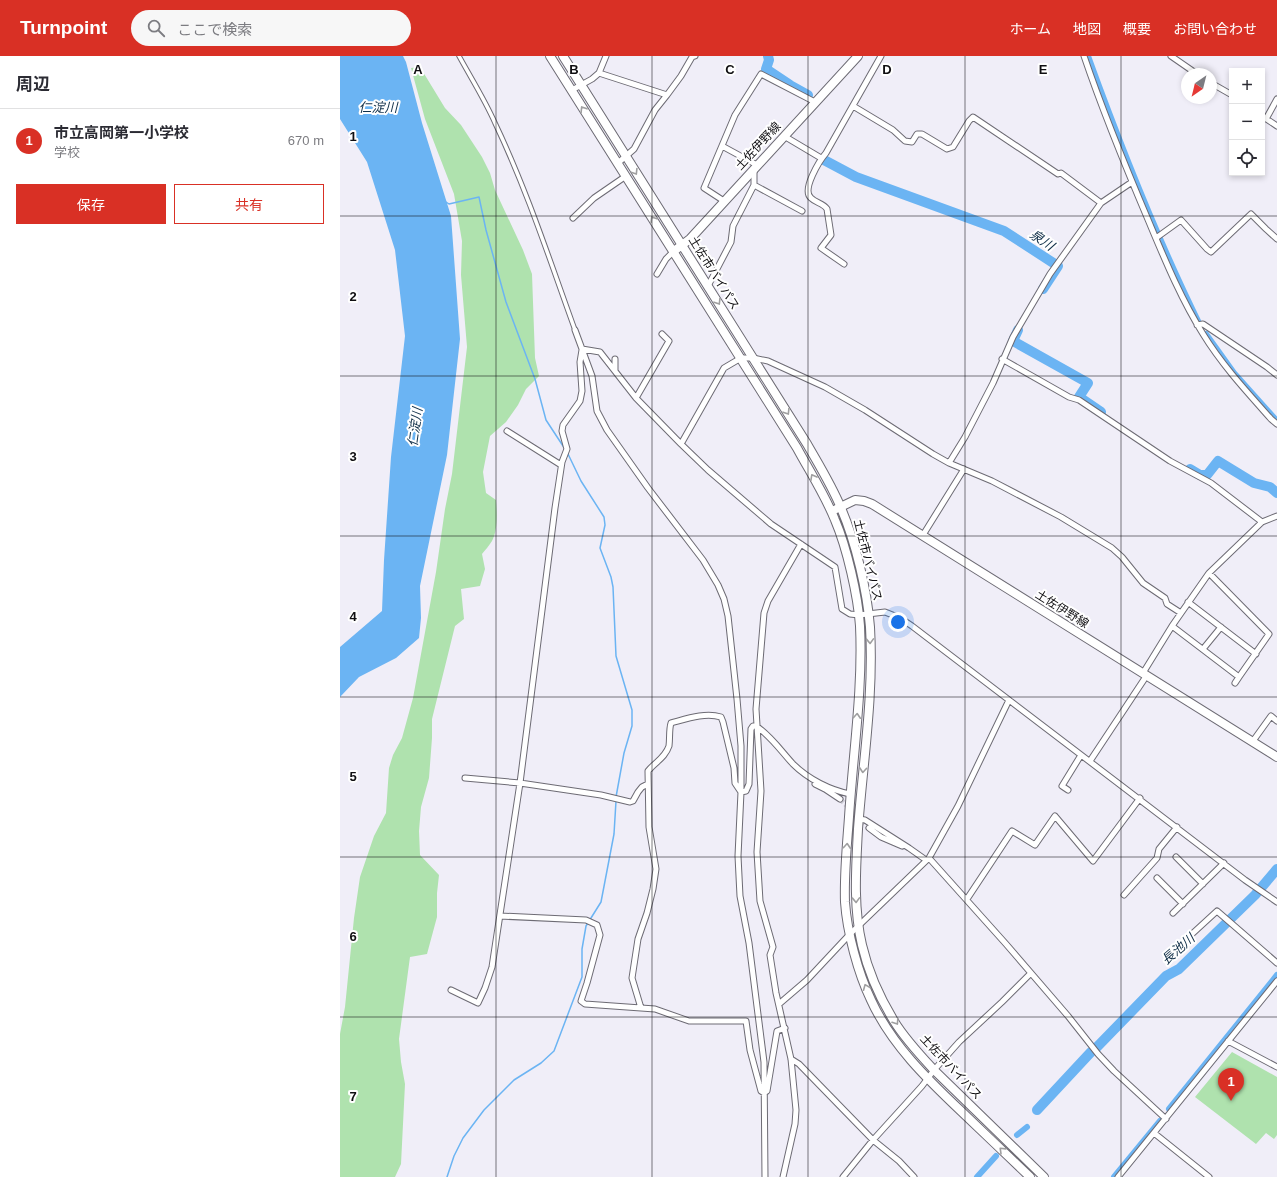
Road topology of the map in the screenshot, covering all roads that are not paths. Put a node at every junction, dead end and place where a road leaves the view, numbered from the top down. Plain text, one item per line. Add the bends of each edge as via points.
1 (460, 56) edge
2 (550, 56) edge
3 (563, 56) edge
4 (606, 56) edge
5 (695, 56) edge
6 (858, 56) edge
7 (881, 56) edge
8 (1084, 56) edge
9 (1171, 56) edge
10 (1188, 68) edge
11 (599, 73) junction
12 (581, 85) junction
13 (1217, 86) edge
14 (572, 90) junction
15 (1229, 93) edge
16 (667, 94) junction
17 (1277, 99) edge
18 (815, 102) junction
19 (853, 106) junction
20 (1265, 117) edge
21 (1265, 119) edge
22 (1277, 126) edge
23 (784, 136) junction
24 (722, 146) junction
25 (626, 157) junction
26 (822, 158) junction
27 (618, 163) junction
28 (756, 167) junction
29 (626, 176) junction
30 (1132, 182) junction
31 (754, 185) junction
32 (724, 201) junction
33 (1101, 203) junction
34 (802, 211) dead end
35 (574, 218) dead end
36 (1156, 238) junction
37 (1277, 239) edge
38 (682, 246) junction
39 (674, 251) junction
40 (844, 264) dead end
41 (657, 274) dead end
42 (708, 286) junction
43 (1197, 325) junction
44 (576, 330) joint
45 (662, 334) dead end
46 (582, 349) junction
47 (741, 358) junction
48 (753, 358) junction
49 (615, 359) dead end
50 (1002, 359) junction
51 (615, 371) junction
52 (1277, 376) edge
53 (636, 398) junction
54 (1277, 424) edge
55 (507, 431) dead end
56 (681, 444) junction
57 (950, 463) junction
58 (561, 465) junction
59 (964, 469) junction
60 (841, 507) junction
61 (832, 511) junction
62 (1277, 516) edge
63 (1262, 522) junction
64 (923, 536) junction
65 (801, 544) junction
66 (1209, 573) junction
67 (1188, 602) junction
68 (1181, 613) junction
69 (868, 614) junction
70 (859, 615) junction
71 (1172, 626) junction
72 (1221, 627) junction
73 (1203, 649) junction
74 (1256, 654) junction
75 (1145, 674) junction
76 (1239, 677) junction
77 (1235, 682) dead end
78 (1009, 700) junction
79 (1277, 721) edge
80 (756, 726) junction
81 (1253, 741) junction
82 (1081, 755) junction
83 (1277, 757) edge
84 (1090, 761) junction
85 (803, 773) junction
86 (465, 778) dead end
87 (520, 783) junction
88 (648, 784) junction
89 (1068, 790) dead end
90 (741, 792) junction
91 (850, 794) junction
92 (1140, 798) junction
93 (840, 799) tunnel mouth
94 (859, 819) junction
95 (1177, 827) junction
96 (869, 828) tunnel mouth
97 (909, 848) junction
98 (1176, 857) dead end
99 (927, 859) junction
100 (1224, 863) junction
101 (1157, 878) dead end
102 (1203, 884) junction
103 (1124, 895) dead end
104 (967, 899) junction
105 (1277, 902) edge
106 (1183, 904) junction
107 (1173, 913) dead end
108 (500, 916) junction
109 (859, 926) junction
110 (850, 934) junction
111 (1168, 956) dead end
112 (1277, 963) edge
113 (1031, 973) junction
114 (1277, 981) edge
115 (452, 990) dead end
116 (779, 1004) junction
117 (641, 1008) junction
118 (785, 1028) junction
119 (1228, 1041) junction
120 (791, 1059) junction
121 (1277, 1067) edge
122 (934, 1070) junction
123 (928, 1079) junction
124 (764, 1093) junction
125 (1166, 1118) junction
126 (1154, 1133) junction
127 (873, 1140) junction
128 (765, 1177) edge
129 (783, 1177) edge
130 (843, 1177) edge
131 (914, 1177) edge
132 (1030, 1177) edge
133 (1044, 1177) edge
134 (1118, 1177) edge
135 (1209, 1177) edge

1 - 44 street via 508,151
2 - 14 main road, 土佐市バイパス
3 - 12 main road, 土佐市バイパス
4 - 11 street
5 - 16 street
6 - 18 main road, 土佐伊野線
7 - 19 street
8 - 30 street
9 - 10 street
11 - 12 street
11 - 16 street
12 - 14 street
12 - 25 main road, 土佐市バイパス
13 - 15 street
27 -> 14 main road, 土佐市バイパス
16 - 25 street via 655,110 634,149
17 - 20 street
18 - 23 main road, 土佐伊野線
18 - 24 street via 760,74 735,115
19 - 26 street
19 - 33 street via 893,130 905,141 912,142 917,134 922,134 947,149 953,147 973,117 1058,174 1061,173
21 - 22 street
23 - 26 street
23 - 28 main road, 土佐伊野線
24 - 28 street
24 - 32 street via 704,188
25 - 27 street
25 -> 38 main road, 土佐市バイパス
26 - 40 street via 808,186 808,193 811,199 827,208 831,235 821,248
27 - 29 main road, 土佐市バイパス
28 - 31 street
28 - 32 main road, 土佐伊野線
29 - 35 street via 594,198
39 -> 29 main road, 土佐市バイパス
30 - 33 street
30 - 36 street
31 - 34 street
31 - 42 street via 732,226 731,242
32 - 38 main road, 土佐伊野線
33 - 50 street via 1050,274
36 - 37 street via 1181,220 1211,252 1251,214
36 - 43 street
38 - 39 main road, 土佐伊野線
38 - 42 main road, 土佐市バイパス
39 - 41 street
39 - 47 main road, 土佐市バイパス
42 -> 48 main road, 土佐市バイパス
43 - 52 street via 1203,324
43 - 54 street via 1236,380
44 - 46 street
45 - 53 street via 669,341
46 - 51 street via 600,352
46 - 58 street via 582,391 580,401 563,425 567,449
46 - 90 street via 592,376 597,411 607,430 702,560 724,599 737,699
47 - 48 street
47 - 56 street via 724,368
61 -> 47 main road, 土佐市バイパス via 797,448
48 - 57 street via 768,361 825,387
48 -> 60 main road, 土佐市バイパス via 807,444
49 - 51 street
50 - 57 street via 987,395
50 - 63 street via 1069,397 1079,400 1170,461 1211,484
51 - 53 street
53 - 56 street
55 - 58 street
56 - 65 street via 771,524
57 - 59 street
58 - 87 street
59 - 64 street
59 - 68 street via 1061,517 1112,548 1143,583
60 - 61 main road, 土佐伊野線
60 - 64 main road, 土佐伊野線 via 855,500 864,501
60 - 69 main road, 土佐市バイパス via 852,536
61 - 70 main road, 土佐市バイパス via 849,566
62 - 63 street
63 - 66 street
64 - 75 main road, 土佐伊野線
65 - 70 street via 835,567 842,609 850,614
65 - 80 street via 768,601 764,613
66 - 67 street
66 - 74 street via 1269,634
67 - 68 street
67 - 72 street
68 - 71 street
69 - 70 street
69 - 78 street via 884,612 900,618
69 -> 94 main road, 土佐市バイパス via 871,669
91 -> 70 main road, 土佐市バイパス via 860,668
71 - 73 street
71 - 75 street
72 - 73 street
72 - 74 street
73 - 76 street
74 - 76 street
75 - 81 main road, 土佐伊野線
75 - 84 street
76 - 77 street
78 - 82 street
78 - 99 street via 958,806
79 - 81 street via 1271,716
80 - 85 street via 764,730
80 - 90 street via 751,729 748,784 746,791
80 - 116 street via 761,791 757,872 760,901 773,947 770,954
81 - 83 main road, 土佐伊野線
82 - 84 street
82 - 89 street via 1062,786
84 - 92 street
85 - 91 street via 842,793
85 - 93 street via 809,781
86 - 87 street
87 - 88 street via 630,802 642,787
87 - 108 street
88 - 90 street via 648,771 662,758 668,748 671,723 695,716 717,716 721,717 723,722 735,783
88 - 117 street via 650,827 656,869 647,913 638,939 632,978
90 - 124 street via 738,856 740,896 749,943 763,1055
110 -> 91 main road, 土佐市バイパス via 845,904
92 - 95 street
92 - 104 street via 1093,861 1055,816 1034,845 1012,831
94 - 97 street via 865,820
94 -> 109 main road, 土佐市バイパス via 856,867
95 - 100 street
95 - 103 street via 1159,849 1157,858
96 - 97 street via 881,837
97 - 99 street
98 - 102 street
99 - 104 street
99 - 109 street
100 - 102 street
100 - 105 street
101 - 106 street
102 - 106 street
104 - 113 street
106 - 107 street
108 - 115 street via 492,967 478,1003
108 - 117 street via 586,920 597,925 600,935 581,1001 585,1004
109 - 110 street
109 -> 122 main road, 土佐市バイパス via 870,970 894,1021
110 - 116 street via 807,980
123 -> 110 main road, 土佐市バイパス via 887,1029 871,1000 860,973
111 - 112 street via 1217,911
113 - 122 street via 959,1042
113 - 125 street via 1098,1054
114 - 119 street
116 - 118 street
117 - 124 street via 655,1009 688,1021 746,1021 750,1050 761,1091
118 - 120 street
118 - 124 street via 777,1031 767,1091
119 - 121 street
119 - 125 street
120 - 127 street via 799,1064
120 - 129 street via 796,1110
122 - 123 street
122 - 133 main road, 土佐市バイパス
123 - 127 street
132 -> 123 main road, 土佐市バイパス
124 - 128 street
125 - 126 street
126 - 134 street
126 - 135 street
127 - 130 street
127 - 131 street

